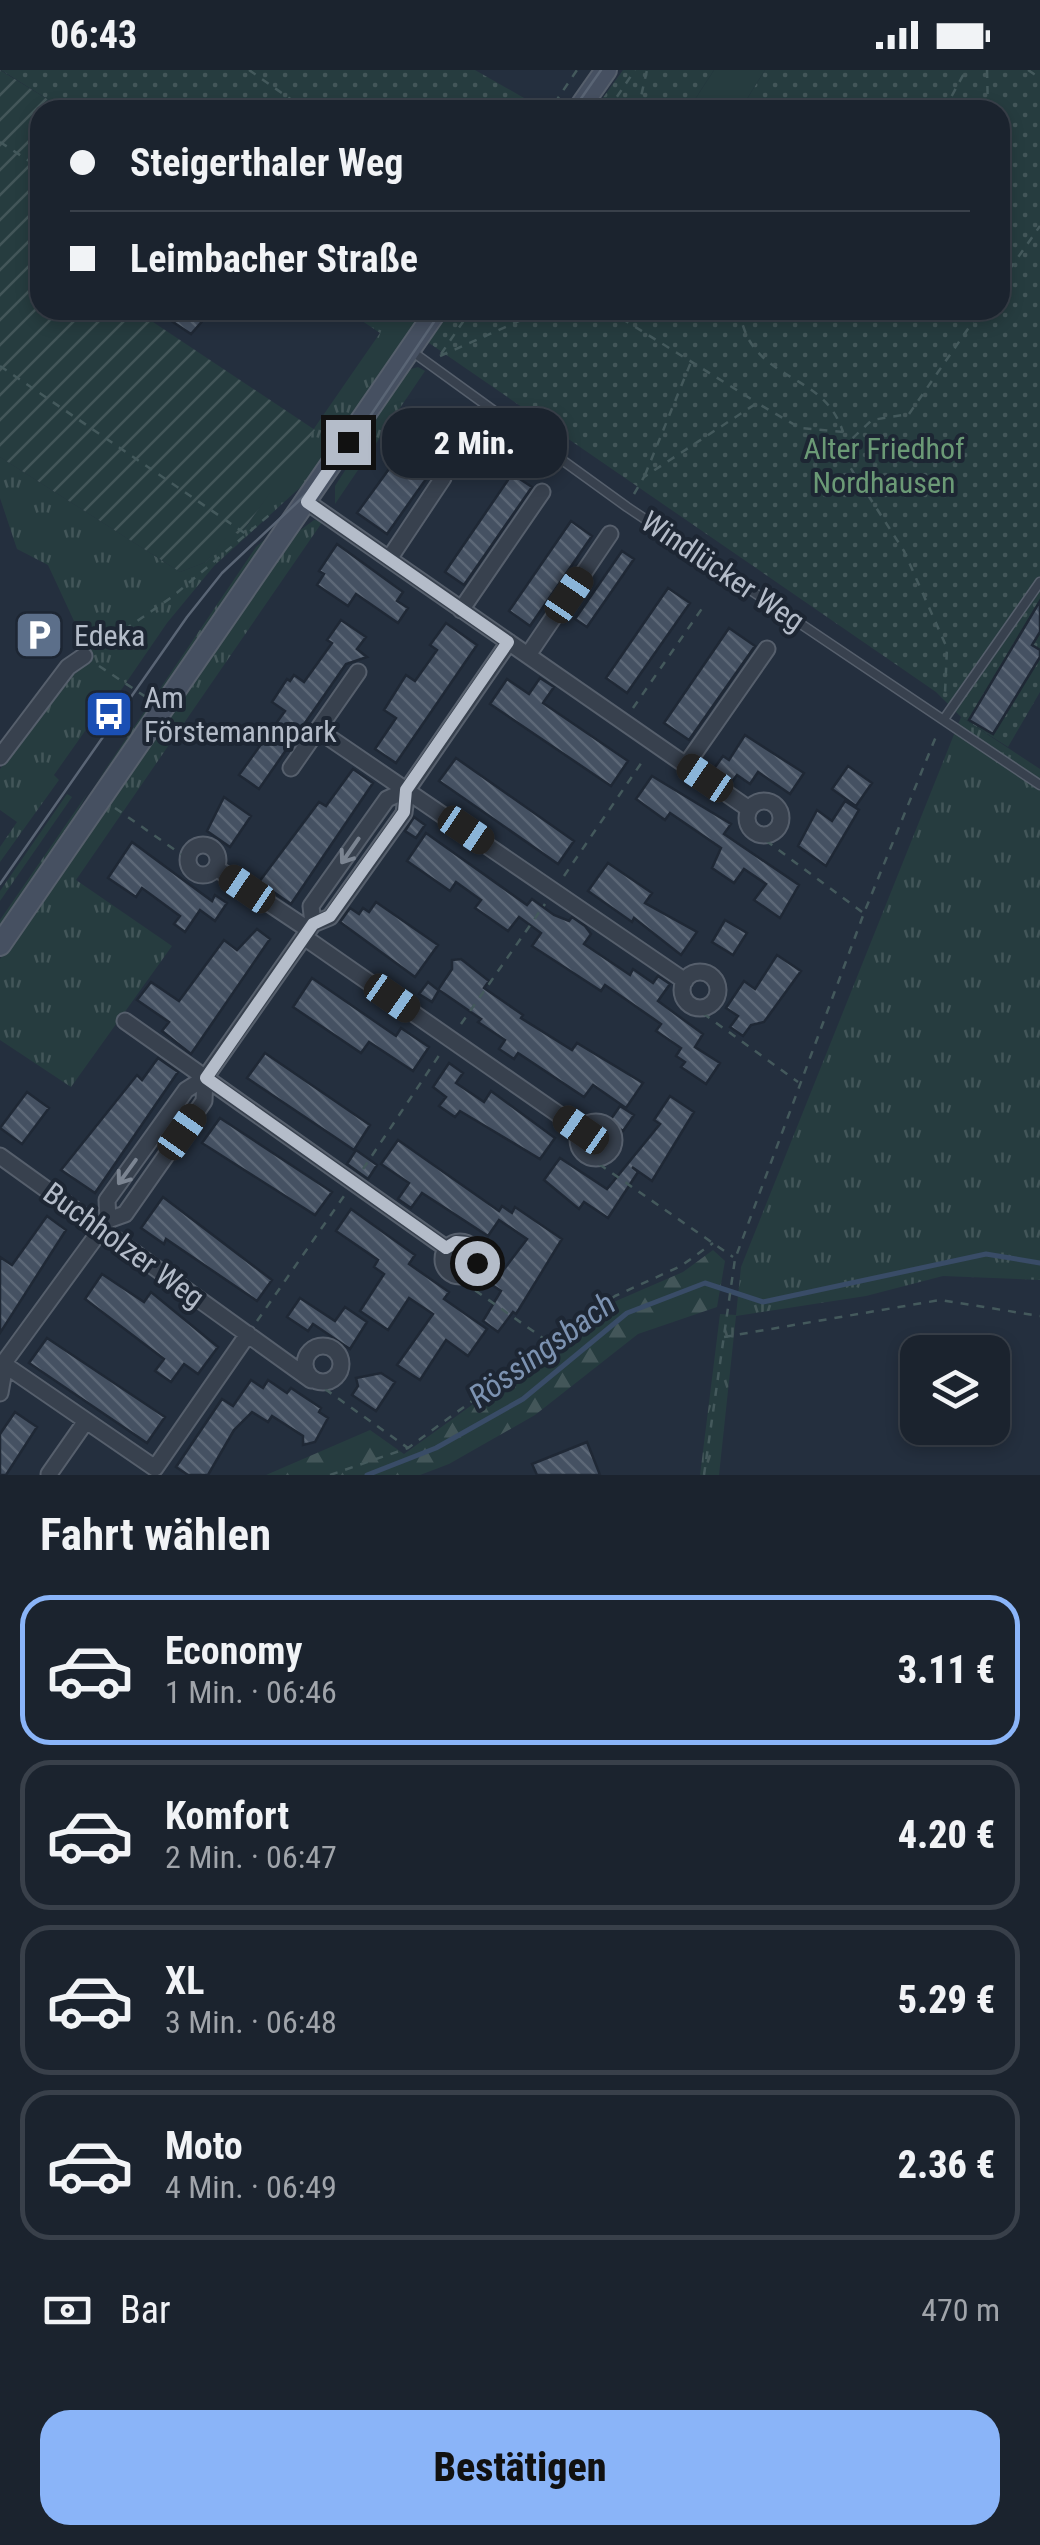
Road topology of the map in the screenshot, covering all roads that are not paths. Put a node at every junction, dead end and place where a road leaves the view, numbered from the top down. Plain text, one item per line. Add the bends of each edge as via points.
1 (606, 70) edge
2 (585, 100) edge
3 (430, 320) edge
4 (410, 350) junction
5 (444, 478) dead end
6 (542, 492) dead end
7 (307, 502) junction
8 (610, 534) dead end
9 (389, 559) junction
10 (1040, 582) edge
11 (462, 610) junction
12 (508, 642) junction
13 (767, 649) dead end
14 (528, 655) junction
15 (84, 656) road end
16 (358, 672) dead end
17 (944, 719) junction
18 (318, 730) junction
19 (0, 758) edge
20 (686, 765) junction
21 (291, 768) dead end
22 (1040, 785) edge
23 (406, 790) junction
24 (749, 809) junction
25 (188, 858) road end
26 (309, 930) junction
27 (0, 944) edge
28 (685, 981) junction
29 (125, 1022) dead end
30 (206, 1078) junction
31 (581, 1130) junction
32 (0, 1156) edge
33 (104, 1224) junction
34 (446, 1248) junction
35 (248, 1334) junction
36 (3, 1367) edge
37 (311, 1380) road end
38 (0, 1393) edge
39 (86, 1421) junction
40 (49, 1474) edge

1 - 2 street
3 - 4 street
4 - 7 street
4 - 17 lane, Windlücker Weg
5 - 9 street
6 - 11 street
7 - 9 street
7 - 27 street
8 - 14 street
9 - 11 street
10 - 17 lane
11 - 12 street
12 - 14 street
12 - 23 street
13 - 20 street
14 - 20 street
15 - 19 street via 68,667
16 - 18 street
17 - 22 lane, Windlücker Weg
18 - 21 street
18 - 23 street
20 - 24 street
23 - 26 street via 404,812 330,916
23 - 28 street
24 - 24 street via 753,831 778,828 777,806 767,801
25 - 26 street via 196,846 210,846 219,858 216,868
26 - 30 street
26 - 31 street
28 - 28 street via 704,972 714,978 715,1000 690,1004
29 - 30 street
30 - 33 street via 204,1100 125,1214
30 - 34 street
31 - 31 street via 602,1122 614,1136 609,1153 586,1155 578,1141
32 - 33 street, Buchholzer Weg
33 - 35 street, Buchholzer Weg
33 - 36 street
34 - 34 street via 468,1243 478,1257 475,1268 466,1275 449,1272
35 - 37 street, Buchholzer Weg
35 - 39 street via 155,1468
36 - 38 street
36 - 39 street
39 - 40 street

